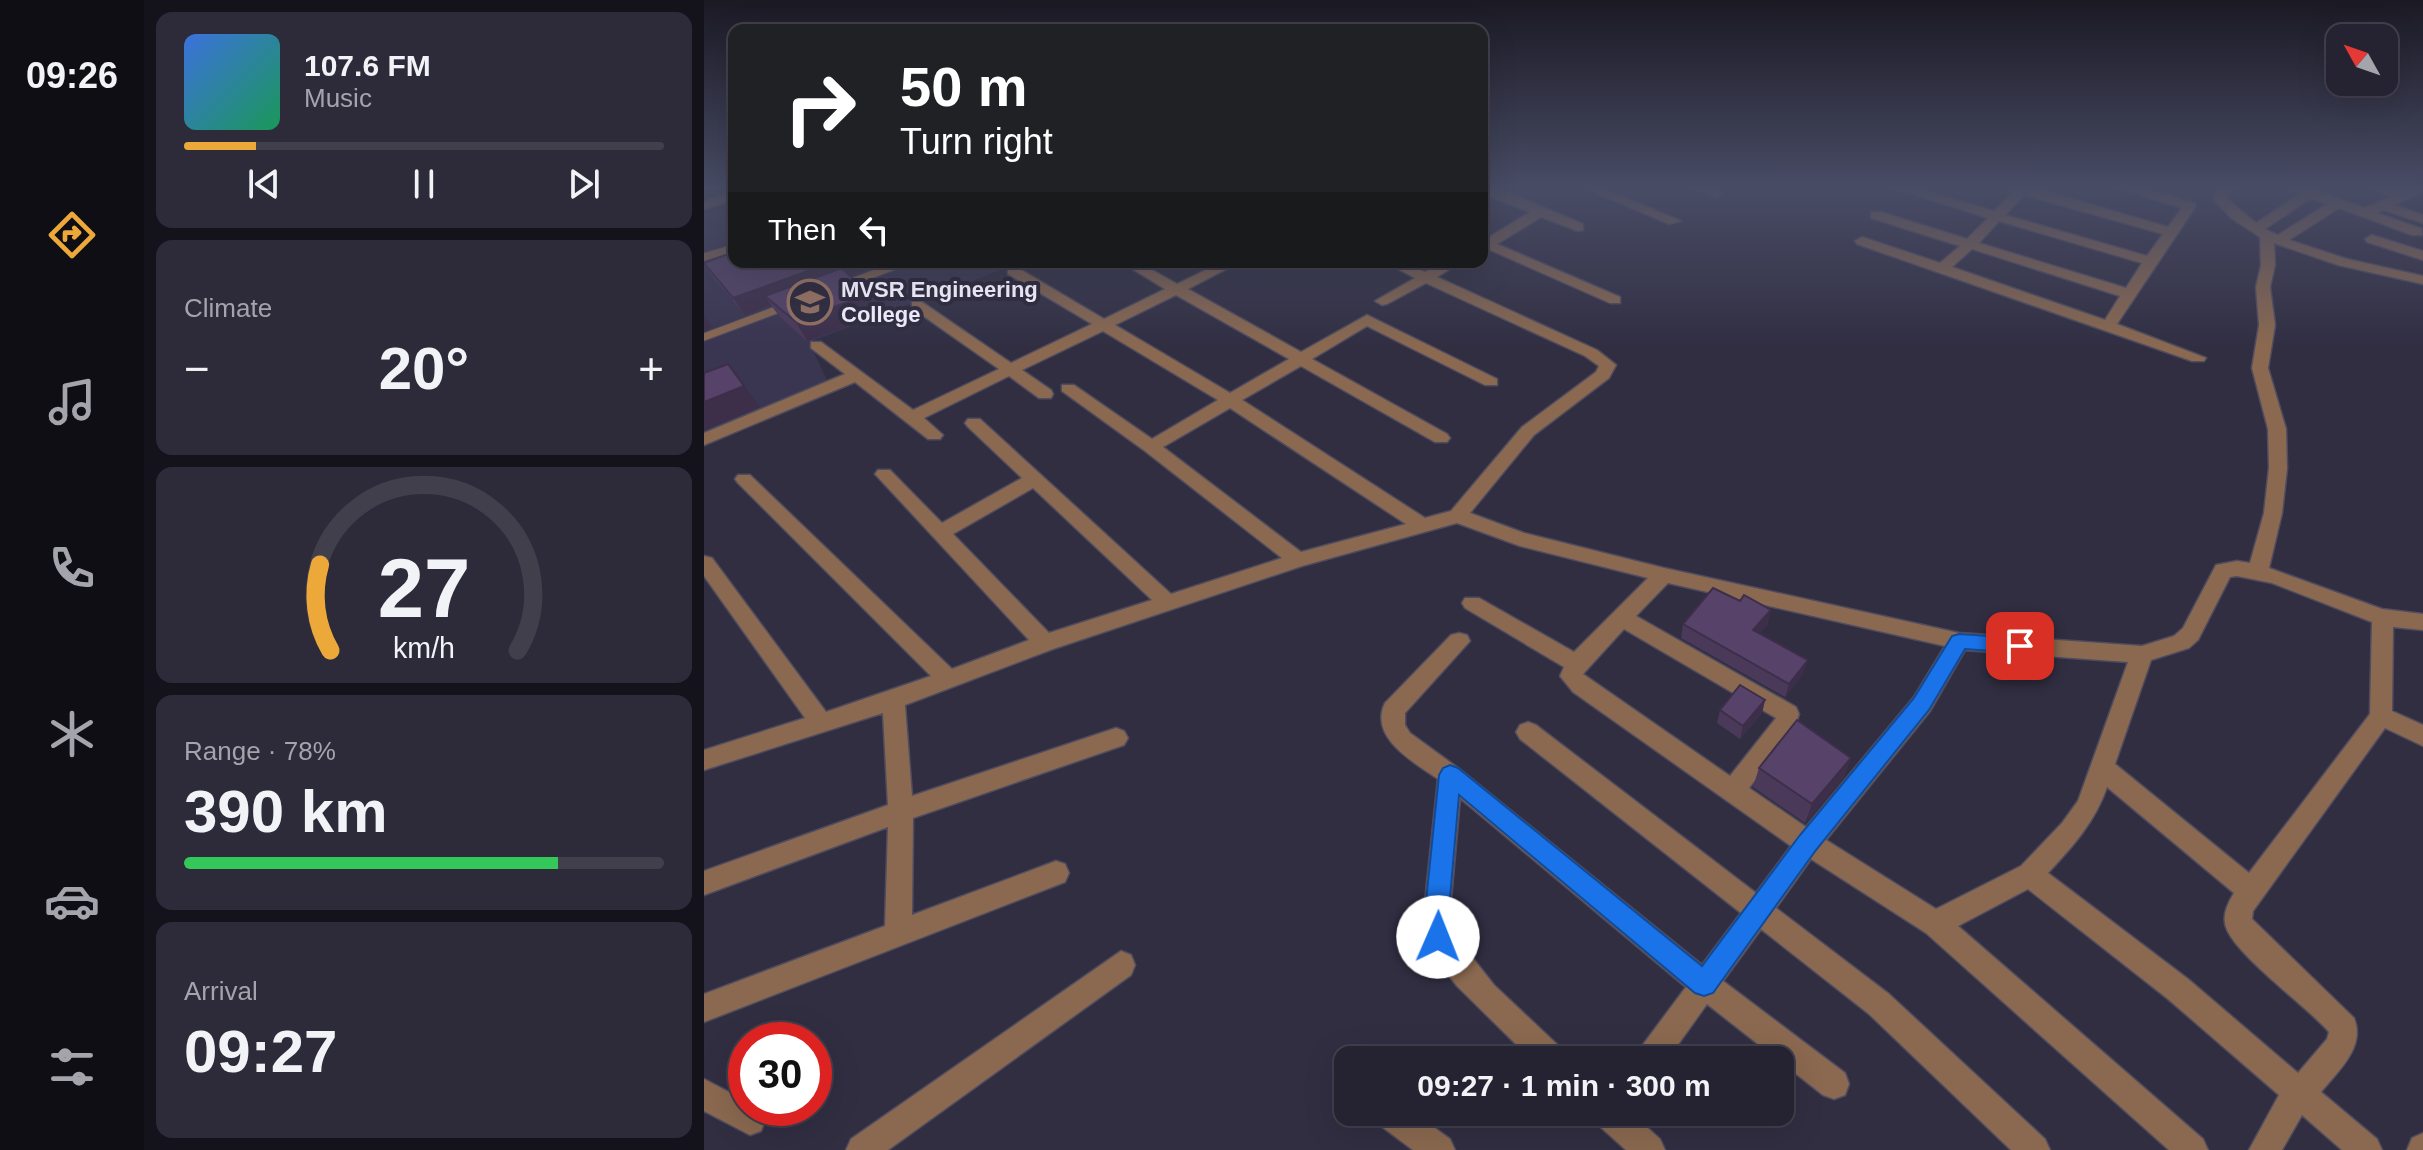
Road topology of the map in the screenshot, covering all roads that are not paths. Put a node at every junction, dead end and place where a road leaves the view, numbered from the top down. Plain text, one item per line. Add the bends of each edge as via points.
1 (1862, 241) dead end
2 (1959, 241) edge
3 (1973, 241) edge
4 (2081, 241) edge
5 (2165, 241) edge
6 (2267, 241) edge
7 (2285, 241) edge
8 (2377, 241) edge
9 (1970, 244) junction
10 (1488, 246) edge
11 (728, 250) edge
12 (2423, 256) edge
13 (704, 257) edge
14 (728, 258) edge
15 (2150, 261) junction
16 (704, 266) edge
17 (889, 268) edge
18 (1139, 268) edge
19 (1221, 268) edge
20 (1405, 268) edge
21 (1442, 268) edge
22 (1942, 268) junction
23 (1013, 271) dead end
24 (1425, 277) junction
25 (2423, 280) edge
26 (833, 289) edge
27 (1178, 289) junction
28 (2130, 294) junction
29 (1615, 300) dead end
30 (1382, 301) dead end
31 (790, 305) edge
32 (917, 305) dead end
33 (1102, 325) junction
34 (2109, 325) junction
35 (704, 337) edge
36 (816, 345) dead end
37 (2198, 358) dead end
38 (1300, 359) junction
39 (1011, 369) junction
40 (857, 375) junction
41 (1491, 382) dead end
42 (1068, 388) dead end
43 (1045, 394) dead end
44 (1230, 400) junction
45 (912, 417) junction
46 (974, 423) dead end
47 (934, 435) dead end
48 (1441, 438) dead end
49 (704, 439) edge
50 (1151, 447) junction
51 (884, 474) dead end
52 (744, 479) dead end
53 (1032, 480) junction
54 (1458, 516) junction
55 (1423, 526) junction
56 (942, 532) junction
57 (1298, 560) junction
58 (705, 563) edge
59 (2258, 572) junction
60 (1664, 575) junction
61 (1167, 602) junction
62 (1472, 603) dead end
63 (2383, 617) junction
64 (1622, 618) junction
65 (2423, 622) edge
66 (1459, 641) dead end
67 (1959, 641) junction
68 (1045, 643) junction
69 (2142, 654) junction
70 (1576, 664) junction
71 (949, 680) junction
72 (893, 700) junction
73 (2381, 716) junction
74 (821, 722) junction
75 (1528, 732) dead end
76 (2423, 736) edge
77 (1116, 738) dead end
78 (704, 760) edge
79 (2102, 768) junction
80 (1450, 775) junction
81 (1733, 790) junction
82 (901, 811) junction
83 (1808, 843) junction
84 (1056, 873) dead end
85 (2030, 875) junction
86 (704, 883) edge
87 (2251, 891) junction
88 (1759, 910) junction
89 (1935, 924) junction
90 (898, 932) junction
91 (1121, 965) dead end
92 (1704, 984) junction
93 (704, 1008) edge
94 (1539, 1046) edge
95 (1659, 1046) edge
96 (1834, 1084) dead end
97 (704, 1094) edge
98 (2301, 1094) junction
99 (728, 1108) edge
100 (1407, 1126) edge
101 (1623, 1126) edge
102 (862, 1150) edge
103 (1439, 1150) edge
104 (1649, 1150) edge
105 (2034, 1150) edge
106 (2192, 1150) edge
107 (2265, 1150) edge
108 (2366, 1150) edge

1 - 22 street
2 - 9 street
3 - 9 street
4 - 15 street
5 - 15 street
6 - 59 street via 2263,287 2267,325 2260,368 2277,429 2278,468
7 - 25 street
8 - 12 street
9 - 22 street
9 - 28 street
10 - 29 street
11 - 13 lane
14 - 16 lane
15 - 28 street
17 - 26 lane
18 - 27 street
19 - 27 street
20 - 24 street
21 - 24 street
22 - 34 street
23 - 33 street
24 - 30 street
24 - 54 street via 1608,365 1603,375 1528,431
27 - 33 street
27 - 38 street
28 - 34 street
31 - 35 lane
32 - 39 street
33 - 39 street
33 - 44 street
34 - 37 street
36 - 40 street
38 - 41 street via 1367,320
38 - 44 street
38 - 48 street
39 - 43 street
39 - 45 street
40 - 45 street
40 - 49 street
42 - 50 street
44 - 50 street
44 - 55 street
45 - 47 street
46 - 53 street
50 - 57 street
51 - 56 street
52 - 71 street
53 - 56 street
53 - 61 street
54 - 55 street
54 - 60 street via 1520,539
55 - 57 street
56 - 68 street
57 - 61 street
58 - 74 street
59 - 63 street
59 - 69 street via 2223,570 2191,634
60 - 64 street
60 - 67 street
61 - 68 street
62 - 70 street
63 - 65 street
63 - 73 street
64 - 70 street
64 - 81 street via 1788,714
66 - 80 street via 1393,710 1402,740
67 - 69 street
67 - 83 street via 1922,704
68 - 71 street
69 - 79 street
70 - 81 street via 1571,676 1581,686
71 - 72 street
72 - 74 street
72 - 82 street
73 - 76 street
73 - 87 street
74 - 78 street
75 - 88 street
77 - 82 street
79 - 85 street via 2088,806
79 - 87 street
80 - 92 street
80 - 94 street via 1438,937 1465,975
81 - 83 street
82 - 86 street
82 - 90 street
83 - 88 street
83 - 89 street
84 - 90 street
85 - 89 street
85 - 98 street via 2178,989
87 - 98 street via 2240,907 2238,923 2344,1028 2340,1046
88 - 92 street
88 - 105 street via 1879,1004
89 - 106 street
90 - 93 street
91 - 102 street
92 - 95 street
92 - 96 street
97 - 99 street
98 - 107 street
98 - 108 street
100 - 103 street
101 - 104 street

